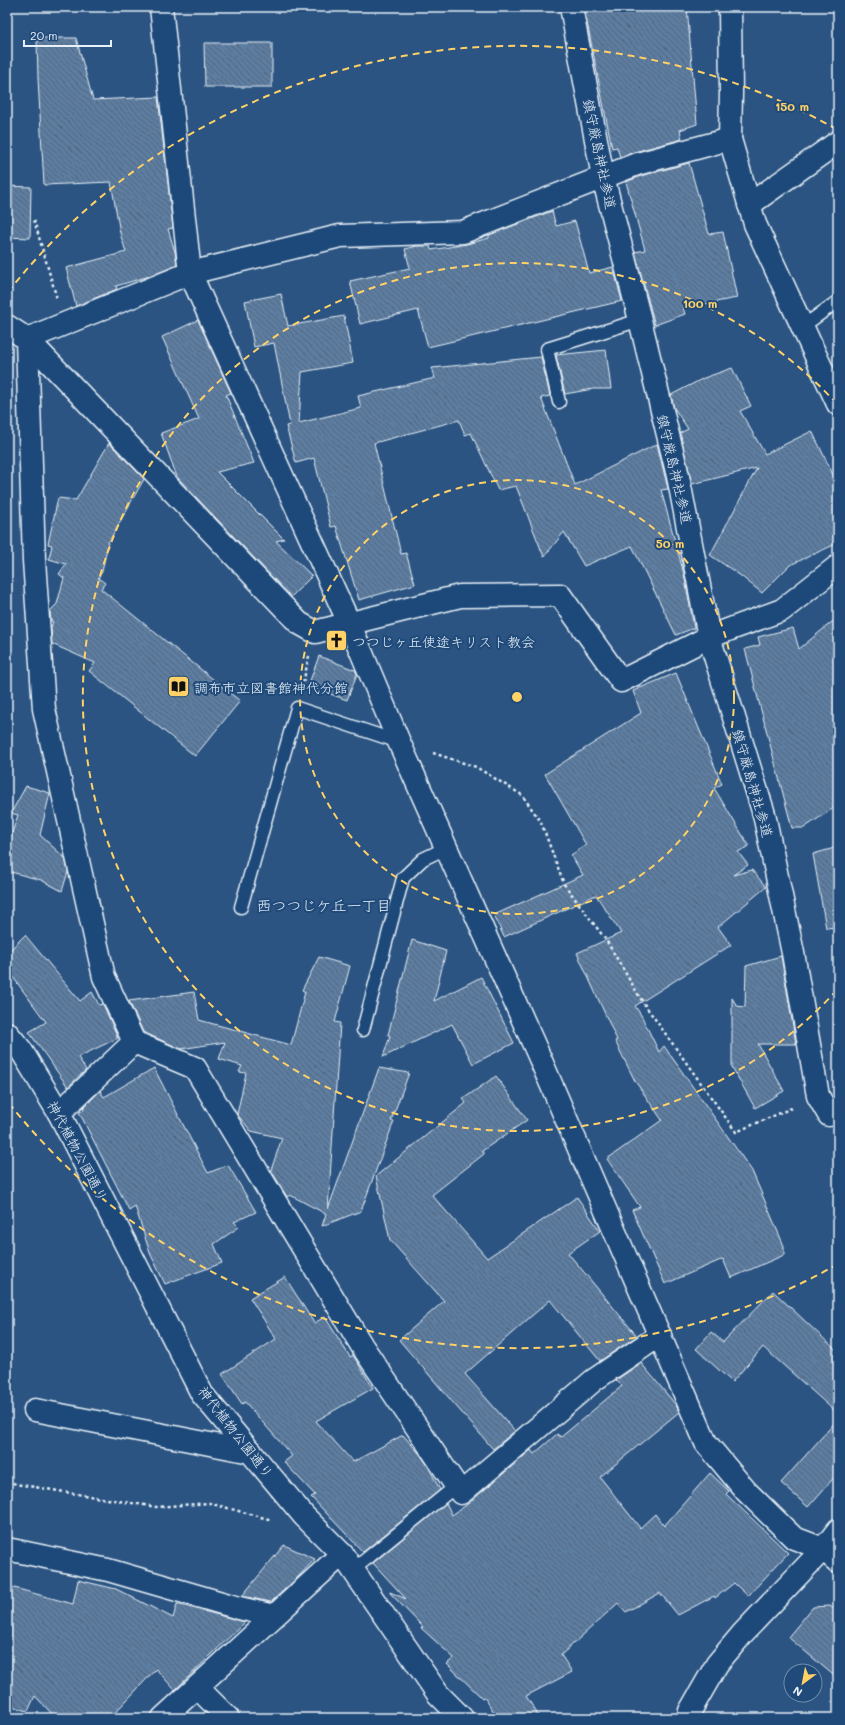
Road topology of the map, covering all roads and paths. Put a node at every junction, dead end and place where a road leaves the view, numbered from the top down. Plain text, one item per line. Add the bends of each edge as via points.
1 (161, 7) edge
2 (571, 7) edge
3 (730, 7) edge
4 (730, 139) junction
5 (838, 142) edge
6 (603, 177) junction
7 (749, 205) junction
8 (34, 220) dead end
9 (190, 273) junction
10 (838, 301) edge
11 (640, 320) junction
12 (64, 323) junction
13 (7, 326) edge
14 (802, 326) junction
15 (27, 339) junction
16 (559, 402) dead end
17 (838, 404) edge
18 (838, 566) edge
19 (350, 625) junction
20 (315, 632) junction
21 (709, 637) junction
22 (297, 708) junction
23 (398, 742) junction
24 (446, 848) junction
25 (241, 907) dead end
26 (363, 1030) dead end
27 (7, 1033) edge
28 (134, 1042) junction
29 (818, 1096) junction
30 (59, 1113) junction
31 (830, 1115) dead end
32 (660, 1335) junction
33 (35, 1410) dead end
34 (251, 1452) junction
35 (7, 1481) edge
36 (456, 1486) junction
37 (304, 1516) junction
38 (838, 1530) edge
39 (7, 1549) edge
40 (830, 1555) edge
41 (348, 1561) junction
42 (274, 1616) junction
43 (197, 1688) junction
44 (163, 1718) edge
45 (228, 1718) edge
46 (462, 1718) edge
47 (688, 1718) edge

1 - 9 street
2 - 6 street, 鎮守厳島神社参道
3 - 4 street
4 - 6 street via 637,164
4 - 7 street
5 - 7 street
6 - 9 street via 463,232 340,236
6 - 11 street, 鎮守厳島神社参道
7 - 14 street via 755,224
8 - 12 path
9 - 12 street
9 - 19 street
10 - 14 lane
11 - 16 lane via 547,349
11 - 21 street, 鎮守厳島神社参道 via 678,476
12 - 15 street
13 - 15 street
14 - 17 street
15 - 20 street via 299,623
15 - 28 street via 34,560 44,709 104,977
18 - 21 street via 782,610
19 - 20 street
19 - 21 street via 460,596 560,595 621,681
19 - 23 street
20 - 22 path
21 - 29 street, 鎮守厳島神社参道 via 764,814 793,953
22 - 23 lane
22 - 25 lane
23 - 24 street
23 - 29 path via 476,767 522,795 541,822 564,884 606,940 642,1001 736,1132
24 - 26 lane via 423,859 403,878
24 - 32 street
27 - 30 street, 神代植物公園通り via 21,1050
28 - 30 street
28 - 36 street via 195,1068 362,1346
29 - 31 street, 鎮守厳島神社参道
30 - 34 street, 神代植物公園通り via 202,1394
32 - 36 street via 594,1380 461,1493
32 - 40 street via 706,1443 746,1491 794,1538
33 - 34 street
34 - 37 street, 神代植物公園通り
35 - 37 path via 156,1507 209,1503 279,1522
36 - 41 lane
37 - 41 street, 神代植物公園通り
38 - 40 street
39 - 42 street via 108,1570
40 - 47 street via 749,1627 717,1664
41 - 42 street
41 - 46 street, 神代植物公園通り via 438,1694
42 - 43 street
43 - 44 street
43 - 45 street

